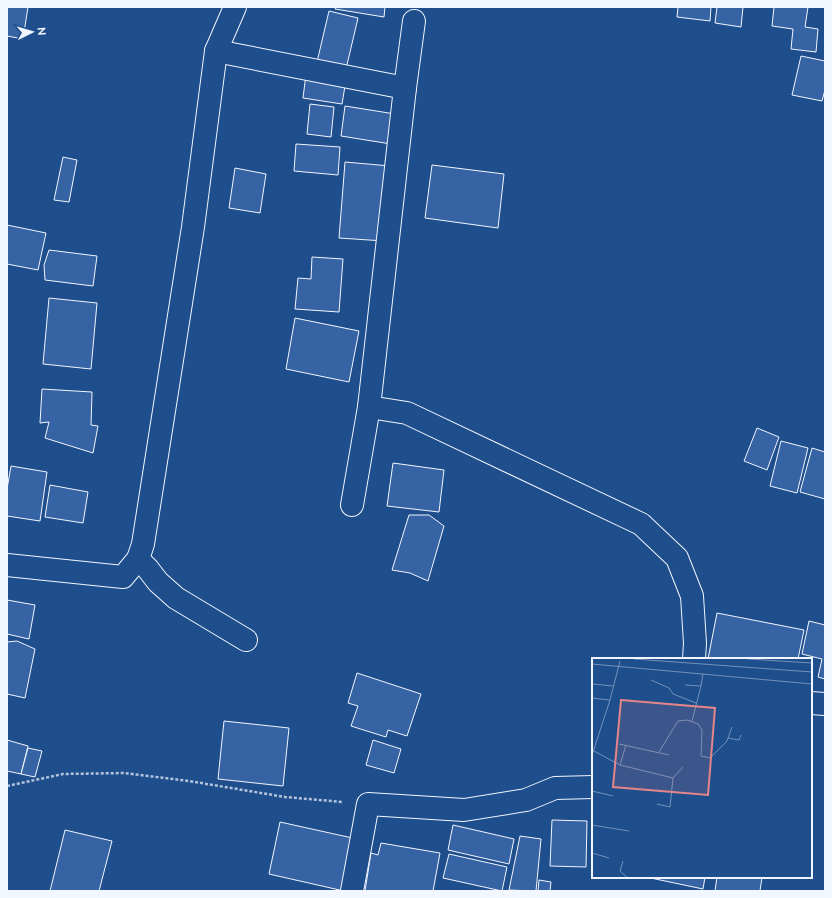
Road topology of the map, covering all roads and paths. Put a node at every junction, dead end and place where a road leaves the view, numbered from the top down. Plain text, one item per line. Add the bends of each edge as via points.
1 (235, 7) edge
2 (414, 21) dead end
3 (216, 51) junction
4 (405, 88) junction
5 (369, 407) junction
6 (352, 505) dead end
7 (138, 559) junction
8 (7, 564) edge
9 (246, 640) dead end
10 (694, 658) edge
11 (812, 703) edge
12 (825, 704) edge
13 (7, 786) edge
14 (592, 787) edge
15 (368, 804) junction
16 (352, 891) edge

1 - 3 street
2 - 4 street
3 - 4 street
3 - 7 street via 193,227 144,536
4 - 5 street
5 - 6 street
5 - 10 street via 407,413 641,524 677,558 692,596
7 - 8 street via 123,577
7 - 9 street via 176,598
11 - 12 street
13 - 15 path via 63,774 124,773 285,797
14 - 15 street via 555,788 526,800 464,810
15 - 16 street

